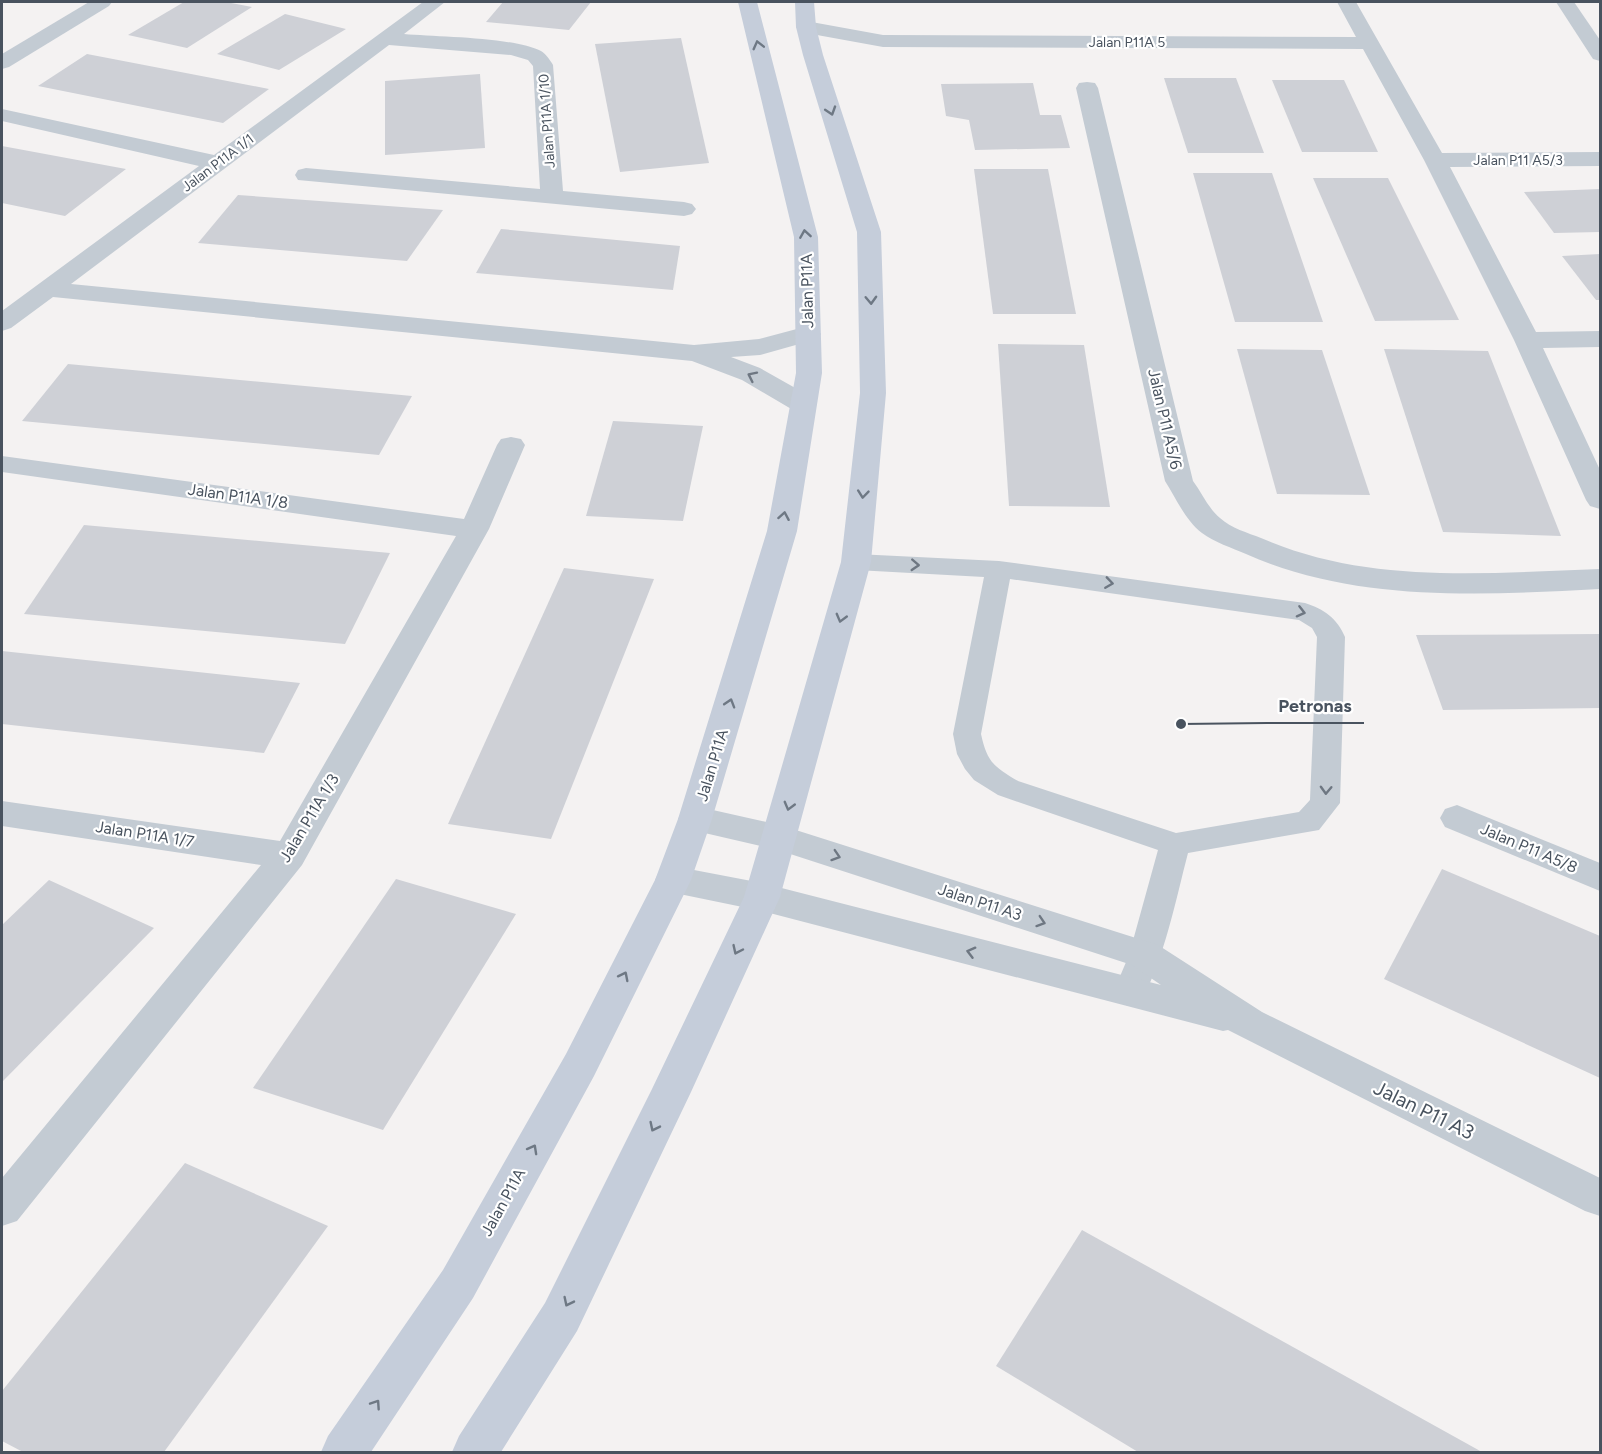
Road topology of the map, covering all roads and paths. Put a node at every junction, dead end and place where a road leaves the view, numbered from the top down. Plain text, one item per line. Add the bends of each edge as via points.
1 (102, 2) edge
2 (435, 2) edge
3 (747, 2) edge
4 (804, 2) edge
5 (1347, 2) edge
6 (1565, 2) edge
7 (806, 27) junction
8 (385, 39) junction
9 (883, 41) junction
10 (1370, 43) junction
11 (813, 55) junction
12 (1600, 55) edge
13 (2, 63) edge
14 (1087, 88) dead end
15 (2, 115) edge
16 (1600, 159) edge
17 (1435, 160) junction
18 (217, 163) junction
19 (306, 175) dead end
20 (552, 196) junction
21 (684, 209) dead end
22 (48, 289) junction
23 (2, 323) edge
24 (808, 334) junction
25 (1600, 339) edge
26 (1527, 340) junction
27 (694, 353) junction
28 (803, 404) junction
29 (511, 445) dead end
30 (2, 464) edge
31 (1600, 500) edge
32 (474, 529) junction
33 (856, 562) junction
34 (999, 569) junction
35 (1600, 579) edge
36 (2, 813) edge
37 (1457, 818) dead end
38 (695, 819) junction
39 (780, 838) junction
40 (1175, 844) junction
41 (289, 856) junction
42 (1600, 878) edge
43 (673, 880) junction
44 (762, 897) junction
45 (1145, 955) junction
46 (1129, 993) junction
47 (1248, 1023) junction
48 (1600, 1198) edge
49 (2, 1208) edge
50 (344, 1452) edge
51 (475, 1452) edge

1 - 13 street
2 - 8 street, Jalan P11A 1/1
24 -> 3 street, Jalan P11A via 806,237
4 - 7 street
5 - 10 street
6 - 12 street
7 - 9 street, Jalan P11A 5
7 - 11 street
8 - 18 street, Jalan P11A 1/1
8 - 20 street, Jalan P11A 1/10 via 513,49 535,56 543,65
9 - 10 street, Jalan P11A 5
9 - 11 street, Jalan P11A 5
10 - 17 street
11 -> 33 street via 869,232 873,393
14 - 35 street, Jalan P11 A5/6 via 1179,481 1207,523 1265,554 1312,569 1358,577 1427,582
15 - 18 street
16 - 17 street, Jalan P11 A5/3
17 - 26 street
18 - 22 street, Jalan P11A 1/1
19 - 20 street
20 - 21 street
22 - 23 street, Jalan P11A 1/1
22 - 27 street
24 - 27 street via 760,347
24 - 28 street, Jalan P11A via 809,373
25 - 26 street
26 - 31 street
28 -> 27 street via 751,374
38 -> 28 street, Jalan P11A via 782,531
29 - 32 street, Jalan P11A 1/3
30 - 32 street, Jalan P11A 1/8
32 - 41 street, Jalan P11A 1/3
33 -> 34 lane
33 -> 39 street
34 - 40 lane via 967,734 971,757 985,775 1008,788
34 -> 40 lane via 1305,612 1328,629 1331,637 1325,803 1308,822
36 - 41 street, Jalan P11A 1/7
37 - 42 street, Jalan P11 A5/8
38 - 39 street, Jalan P11 A3
38 - 43 street, Jalan P11A
39 - 44 street
39 -> 45 street, Jalan P11 A3
40 - 45 lane
41 - 49 street, Jalan P11A 1/3
43 - 44 street, Jalan P11 A3
50 -> 43 street, Jalan P11A via 458,1284 580,1065
46 -> 44 street, Jalan P11 A3
44 -> 51 street via 561,1317
45 - 46 lane
45 - 47 street, Jalan P11 A3
46 - 47 street, Jalan P11 A3
47 - 48 street, Jalan P11 A3

